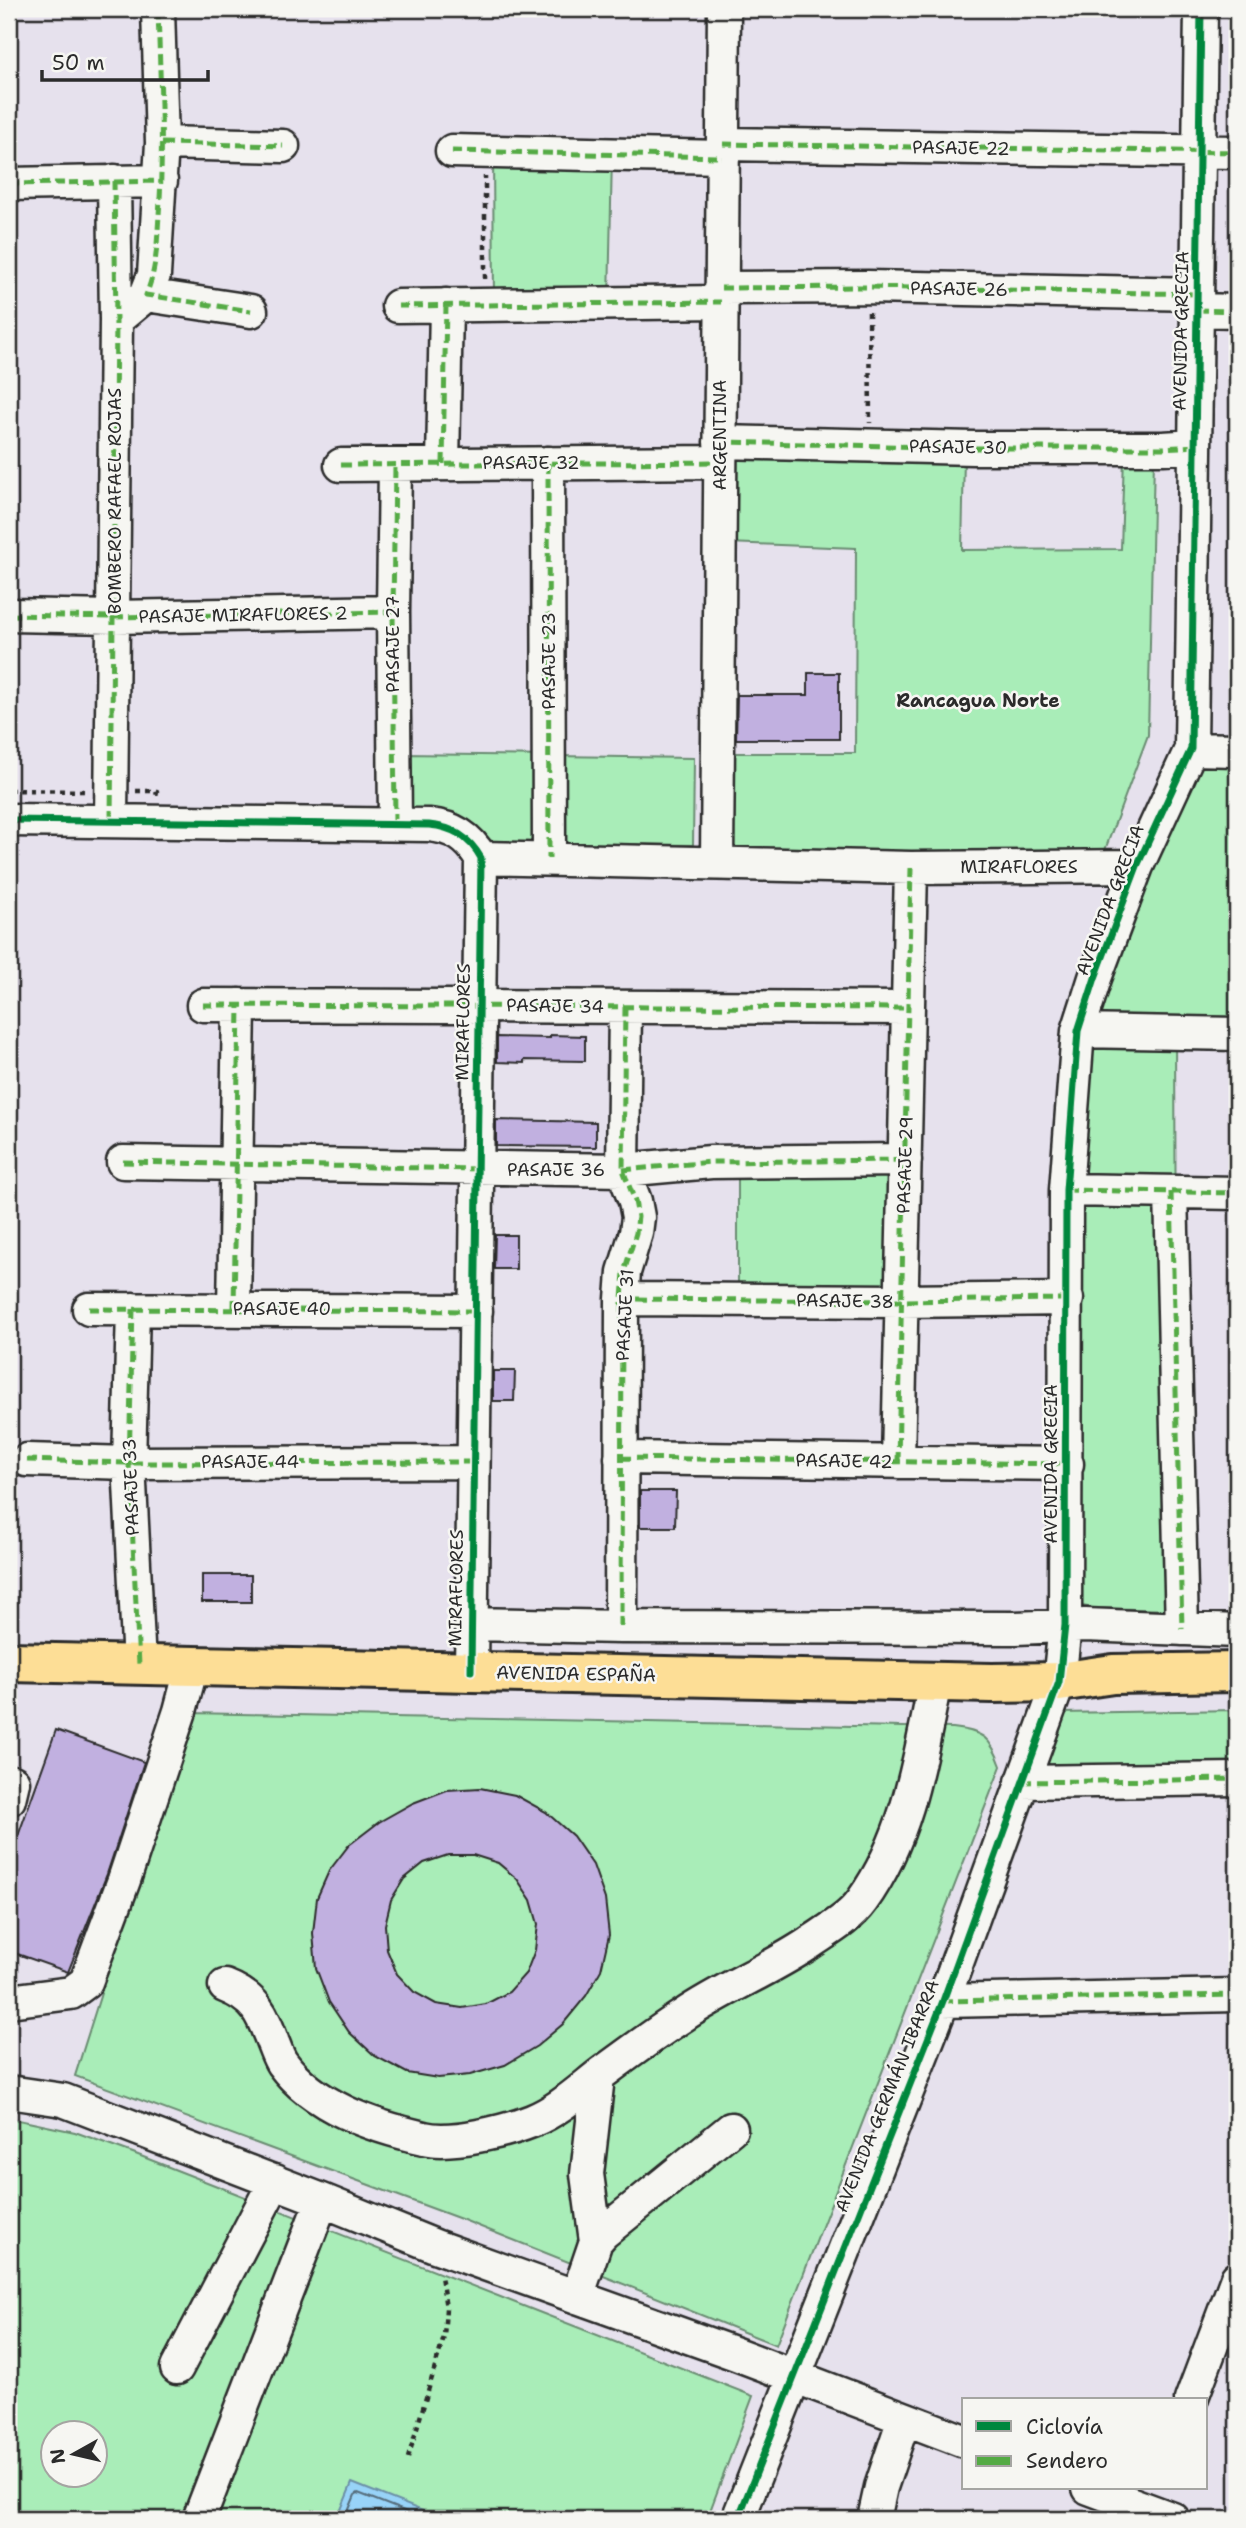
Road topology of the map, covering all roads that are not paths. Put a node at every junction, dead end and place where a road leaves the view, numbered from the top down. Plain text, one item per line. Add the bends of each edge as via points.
1 (158, 9) edge
2 (724, 9) edge
3 (1201, 9) edge
4 (162, 143) junction
5 (283, 146) dead end
6 (723, 150) junction
7 (452, 151) dead end
8 (1199, 152) junction
9 (1237, 152) edge
10 (114, 181) junction
11 (161, 181) junction
12 (9, 184) edge
13 (146, 295) junction
14 (721, 295) junction
15 (1197, 302) junction
16 (446, 305) junction
17 (398, 306) dead end
18 (251, 311) dead end
19 (1237, 311) edge
20 (116, 320) junction
21 (1195, 446) junction
22 (720, 452) junction
23 (548, 463) junction
24 (443, 464) junction
25 (341, 465) dead end
26 (395, 465) junction
27 (393, 612) junction
28 (9, 615) edge
29 (114, 617) junction
30 (1191, 749) junction
31 (1237, 750) edge
32 (9, 820) edge
33 (111, 820) junction
34 (395, 823) junction
35 (481, 858) junction
36 (549, 859) junction
37 (717, 862) junction
38 (1137, 866) junction
39 (911, 868) junction
40 (479, 1004) junction
41 (203, 1005) dead end
42 (239, 1005) junction
43 (625, 1007) junction
44 (908, 1008) junction
45 (1079, 1031) junction
46 (1237, 1034) edge
47 (905, 1160) junction
48 (123, 1162) dead end
49 (236, 1165) junction
50 (477, 1169) junction
51 (623, 1170) junction
52 (1066, 1189) junction
53 (1171, 1192) junction
54 (1237, 1193) edge
55 (622, 1299) junction
56 (1067, 1299) junction
57 (900, 1301) junction
58 (89, 1309) dead end
59 (132, 1309) junction
60 (234, 1309) junction
61 (476, 1311) junction
62 (621, 1458) junction
63 (27, 1460) dead end
64 (473, 1462) junction
65 (898, 1462) junction
66 (129, 1463) junction
67 (1067, 1464) junction
68 (472, 1624) junction
69 (1065, 1625) junction
70 (621, 1627) junction
71 (1182, 1629) junction
72 (1237, 1631) edge
73 (9, 1662) edge
74 (139, 1665) junction
75 (192, 1666) junction
76 (471, 1671) junction
77 (1237, 1672) edge
78 (935, 1682) junction
79 (1059, 1682) junction
80 (1237, 1692) edge
81 (1237, 1779) edge
82 (1022, 1782) junction
83 (225, 1986) dead end
84 (1237, 1995) edge
85 (9, 2001) edge
86 (943, 2001) junction
87 (598, 2077) junction
88 (9, 2092) edge
89 (731, 2129) dead end
90 (275, 2181) junction
91 (322, 2200) junction
92 (596, 2241) junction
93 (1237, 2278) edge
94 (578, 2297) junction
95 (177, 2368) dead end
96 (793, 2377) junction
97 (1192, 2398) edge
98 (904, 2418) junction
99 (962, 2440) edge
100 (1105, 2502) edge
101 (1161, 2506) edge
102 (199, 2519) edge
103 (738, 2519) edge
104 (874, 2519) edge

1 - 4 street
2 - 6 street, ARGENTINA
3 - 8 street, AVENIDA GRECIA
4 - 5 street
4 - 11 street
6 - 7 street, PASAJE 22
6 - 8 street, PASAJE 22
6 - 14 street, ARGENTINA
8 - 9 street, PASAJE 22
8 - 15 street, AVENIDA GRECIA
10 - 11 street
10 - 12 street
10 - 20 street, BOMBERO RAFAEL ROJAS
11 - 13 street via 154,275
13 - 18 street
13 - 20 street
14 - 15 street, PASAJE 26 via 868,287
14 - 16 street, PASAJE 26
14 - 22 street, ARGENTINA
15 - 19 street, PASAJE 26
15 - 21 street, AVENIDA GRECIA
16 - 17 street, PASAJE 26
16 - 24 street
20 - 29 street, BOMBERO RAFAEL ROJAS
21 - 22 street, PASAJE 30 via 870,445
21 - 30 street, AVENIDA GRECIA
22 - 23 street, PASAJE 32
22 - 37 street, ARGENTINA
23 - 24 street, PASAJE 32
23 - 36 street, PASAJE 23
24 - 26 street, PASAJE 32
25 - 26 street, PASAJE 32
26 - 27 street, PASAJE 27
27 - 29 street, PASAJE MIRAFLORES 2
27 - 34 street, PASAJE 27
28 - 29 street, PASAJE MIRAFLORES 2
29 - 33 street, BOMBERO RAFAEL ROJAS
30 - 31 street
30 - 38 street, AVENIDA GRECIA
32 - 33 street
33 - 34 street
34 - 35 street via 453,830 470,842
35 - 36 street, MIRAFLORES
35 - 40 street, MIRAFLORES
36 - 37 street, MIRAFLORES
37 - 39 street, MIRAFLORES
38 - 39 street, MIRAFLORES
38 - 45 street, AVENIDA GRECIA
39 - 44 street, PASAJE 29
40 - 42 street, PASAJE 34
40 - 43 street, PASAJE 34
40 - 50 street, MIRAFLORES
41 - 42 street, PASAJE 34
42 - 49 street
43 - 44 street, PASAJE 34
43 - 51 street, PASAJE 31
44 - 47 street, PASAJE 29
45 - 46 street
45 - 52 street, AVENIDA GRECIA
47 - 51 street, PASAJE 36 via 711,1162
47 - 57 street, PASAJE 29
48 - 49 street, PASAJE 36
49 - 50 street, PASAJE 36
49 - 60 street
50 - 51 street, PASAJE 36
50 - 61 street, MIRAFLORES
51 - 55 street, PASAJE 31 via 638,1217
52 - 53 street
52 - 56 street, AVENIDA GRECIA
53 - 54 street
53 - 71 street
55 - 57 street, PASAJE 38
55 - 62 street, PASAJE 31
56 - 57 street, PASAJE 38
56 - 67 street, AVENIDA GRECIA
57 - 65 street, PASAJE 29
58 - 59 street, PASAJE 40
59 - 60 street, PASAJE 40
59 - 66 street, PASAJE 33
60 - 61 street, PASAJE 40
61 - 64 street, MIRAFLORES
62 - 65 street, PASAJE 42
62 - 70 street, PASAJE 31
63 - 66 street, PASAJE 44
64 - 66 street, PASAJE 44
64 - 68 street, MIRAFLORES
65 - 67 street, PASAJE 42
66 - 74 street, PASAJE 33
67 - 69 street, AVENIDA GRECIA
68 - 70 street
68 - 76 street, MIRAFLORES
69 - 70 street
69 - 71 street
69 - 79 street, AVENIDA GRECIA
71 - 72 street
73 - 74 main road, AVENIDA ESPAÑA
74 - 75 main road, AVENIDA ESPAÑA
75 - 76 main road, AVENIDA ESPAÑA
75 - 85 street via 86,1982 71,1993
76 - 78 main road, AVENIDA ESPAÑA
77 - 79 main road, AVENIDA ESPAÑA via 1113,1674
78 - 79 main road, AVENIDA ESPAÑA
78 - 87 street via 909,1803 894,1845 859,1904 794,1953 687,2013
79 - 80 main road, AVENIDA ESPAÑA via 1107,1691
79 - 82 street, AVENIDA GERMÁN IBARRA
81 - 82 street
82 - 86 street, AVENIDA GERMÁN IBARRA
83 - 87 street via 255,2003 280,2060 303,2087 350,2115 428,2139 458,2139 531,2122
84 - 86 street
86 - 96 street, AVENIDA GERMÁN IBARRA
87 - 92 street via 587,2174
88 - 90 street via 63,2100
89 - 92 street
90 - 91 street
90 - 95 street
91 - 94 street
91 - 102 street
92 - 94 street
93 - 97 street
94 - 96 street
96 - 98 street
96 - 103 street, AVENIDA GERMÁN IBARRA
98 - 99 street
98 - 104 street
100 - 101 street

